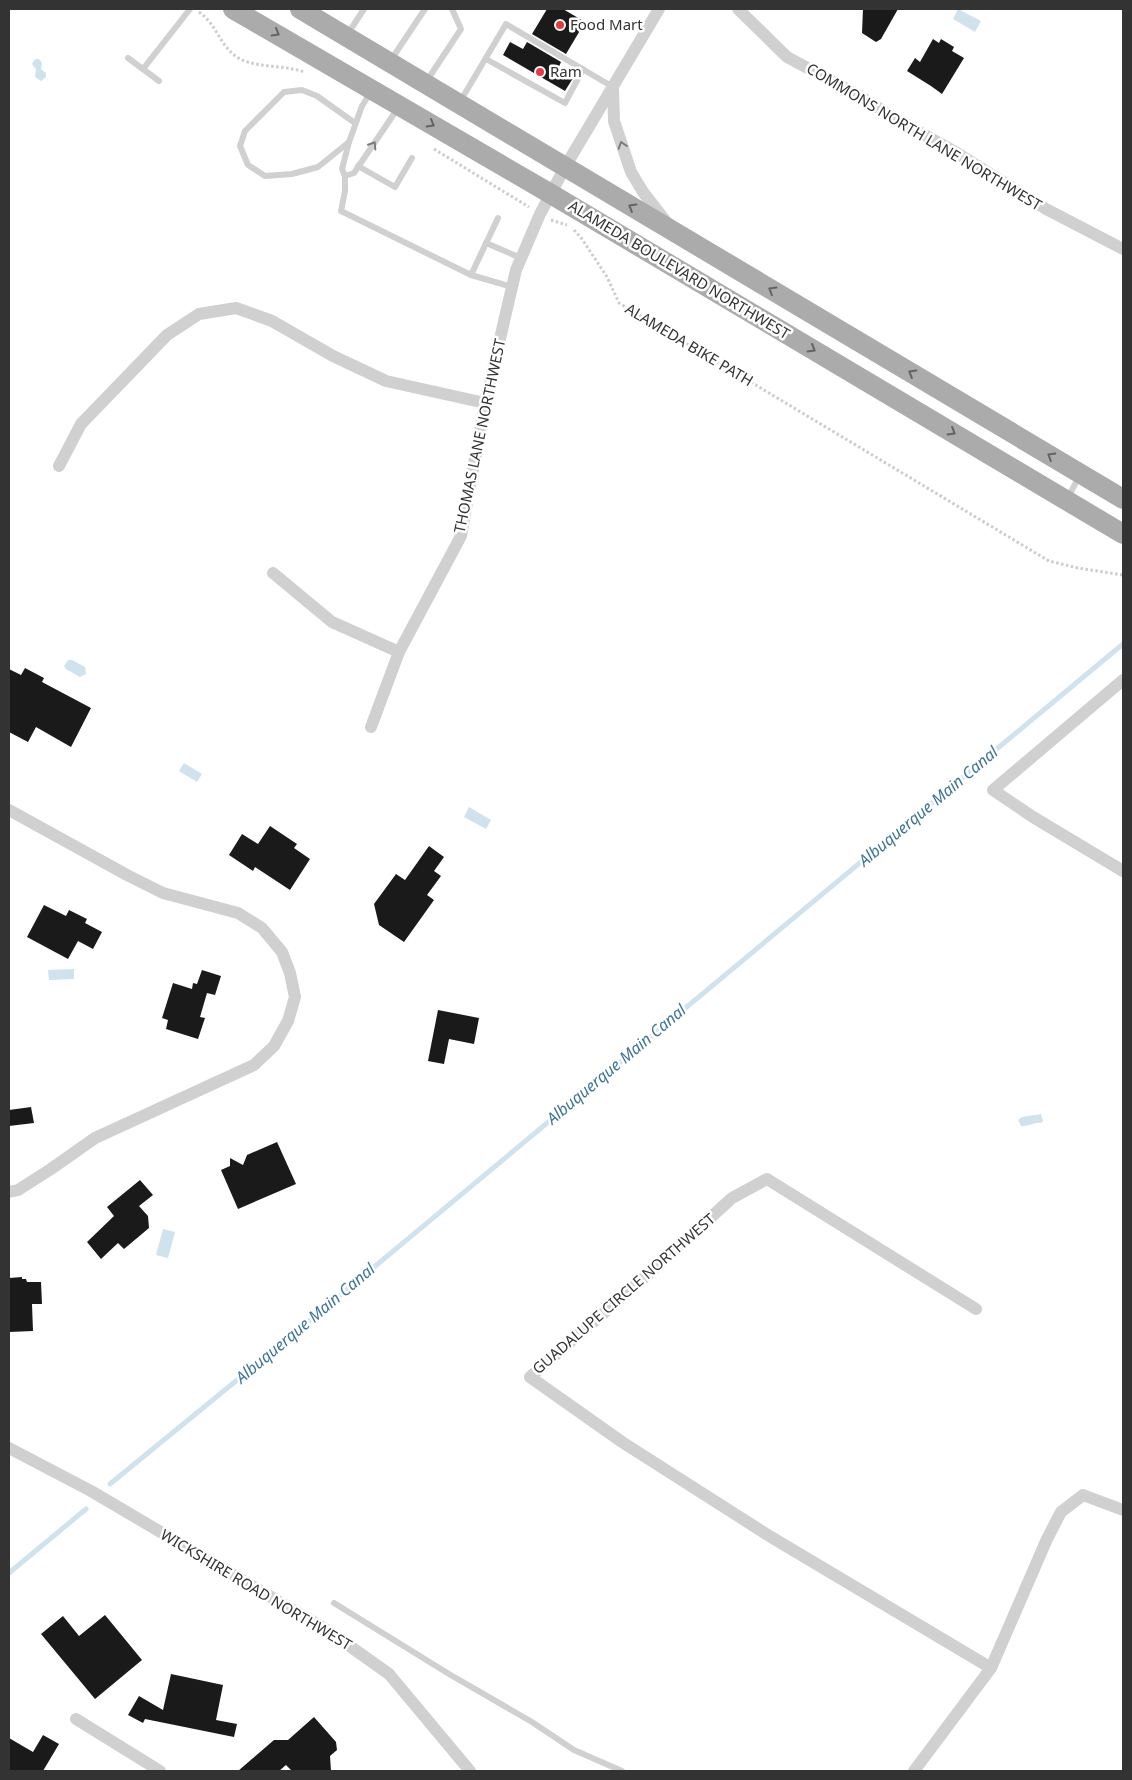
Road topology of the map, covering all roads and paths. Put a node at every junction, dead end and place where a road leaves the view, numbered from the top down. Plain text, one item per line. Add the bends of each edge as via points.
1 (190, 9) edge
2 (195, 9) edge
3 (234, 9) edge
4 (364, 9) edge
5 (425, 9) edge
6 (452, 9) edge
7 (659, 9) edge
8 (738, 9) edge
9 (306, 10) edge
10 (346, 36) junction
11 (128, 58) dead end
12 (486, 60) junction
13 (390, 62) junction
14 (143, 69) junction
15 (583, 69) junction
16 (310, 75) dead end
17 (159, 81) dead end
18 (425, 83) junction
19 (613, 87) junction
20 (372, 89) junction
21 (459, 104) junction
22 (400, 106) junction
23 (355, 123) junction
24 (349, 142) junction
25 (430, 146) dead end
26 (412, 158) dead end
27 (358, 166) junction
28 (565, 168) junction
29 (345, 176) junction
30 (551, 194) junction
31 (540, 214) junction
32 (498, 218) dead end
33 (673, 231) junction
34 (486, 243) junction
35 (1123, 249) edge
36 (521, 258) junction
37 (471, 275) junction
38 (512, 286) junction
39 (485, 402) junction
40 (59, 466) dead end
41 (1080, 474) junction
42 (1123, 499) edge
43 (1066, 501) junction
44 (1123, 534) edge
45 (273, 573) dead end
46 (1123, 575) edge
47 (399, 652) junction
48 (1123, 680) edge
49 (372, 727) dead end
50 (9, 810) edge
51 (1123, 871) edge
52 (9, 1192) edge
53 (976, 1309) dead end
54 (9, 1448) edge
55 (1123, 1510) edge
56 (334, 1603) dead end
57 (991, 1668) junction
58 (76, 1719) dead end
59 (160, 1771) edge
60 (470, 1771) edge
61 (622, 1771) edge
62 (914, 1771) edge

1 - 14 lane
2 - 16 path via 205,16 234,55 248,62 295,69
3 -> 20 main road, ALAMEDA BOULEVARD NORTHWEST
4 - 10 lane
5 - 13 lane
6 - 18 lane via 460,29
7 - 19 street, THOMAS LANE NORTHWEST
8 - 35 street, COMMONS NORTH LANE NORTHWEST via 787,56 957,153 1046,209
9 - 10 main road, ALAMEDA BOULEVARD NORTHWEST
10 - 13 main road, ALAMEDA BOULEVARD NORTHWEST
11 - 14 lane
12 - 15 lane via 565,103
12 - 15 lane via 506,24
12 - 21 lane
13 - 18 main road, ALAMEDA BOULEVARD NORTHWEST
14 - 17 lane
15 - 19 lane
18 - 21 main road, ALAMEDA BOULEVARD NORTHWEST
19 - 28 street, THOMAS LANE NORTHWEST
33 -> 19 street via 630,172 614,121
20 - 22 main road, ALAMEDA BOULEVARD NORTHWEST
20 - 23 lane
21 - 28 main road, ALAMEDA BOULEVARD NORTHWEST
27 -> 22 lane
22 -> 30 main road, ALAMEDA BOULEVARD NORTHWEST
23 - 24 lane
23 - 24 lane via 317,96 302,90 284,92 245,131 240,146 248,165 264,176 292,174 318,167
24 - 29 lane via 342,169
25 - 31 path, ALAMEDA BIKE PATH
26 - 27 lane via 395,187
27 - 29 lane via 354,173
28 - 30 street, THOMAS LANE NORTHWEST
33 -> 28 main road, ALAMEDA BOULEVARD NORTHWEST
29 - 37 lane via 341,210
30 - 31 street, THOMAS LANE NORTHWEST
30 -> 43 main road, ALAMEDA BOULEVARD NORTHWEST
31 - 36 street, THOMAS LANE NORTHWEST
31 - 46 path, ALAMEDA BIKE PATH via 576,232 607,277 619,303 1050,561
32 - 34 lane
41 -> 33 main road, ALAMEDA BOULEVARD NORTHWEST
34 - 36 lane
34 - 37 lane
36 - 38 street, THOMAS LANE NORTHWEST
37 - 38 lane
38 - 39 street, THOMAS LANE NORTHWEST
39 - 40 street via 386,381 333,356 272,321 236,308 199,314 167,335 81,424
39 - 47 street, THOMAS LANE NORTHWEST via 461,536
41 - 42 main road, ALAMEDA BOULEVARD NORTHWEST
41 - 43 lane
43 - 44 main road, ALAMEDA BOULEVARD NORTHWEST
45 - 47 street via 332,622
47 - 49 street, THOMAS LANE NORTHWEST
48 - 51 street via 993,790
50 - 52 street via 163,893 238,913 262,928 282,952 295,997 288,1021 274,1046 254,1065 95,1138 18,1190
53 - 57 street, GUADALUPE CIRCLE NORTHWEST via 767,1179 732,1198 530,1377 622,1442 771,1537
54 - 60 street, WICKSHIRE ROAD NORTHWEST via 91,1491 327,1630 389,1674
55 - 57 street via 1083,1496 1061,1512
56 - 61 lane via 574,1750
57 - 62 street
58 - 59 street

